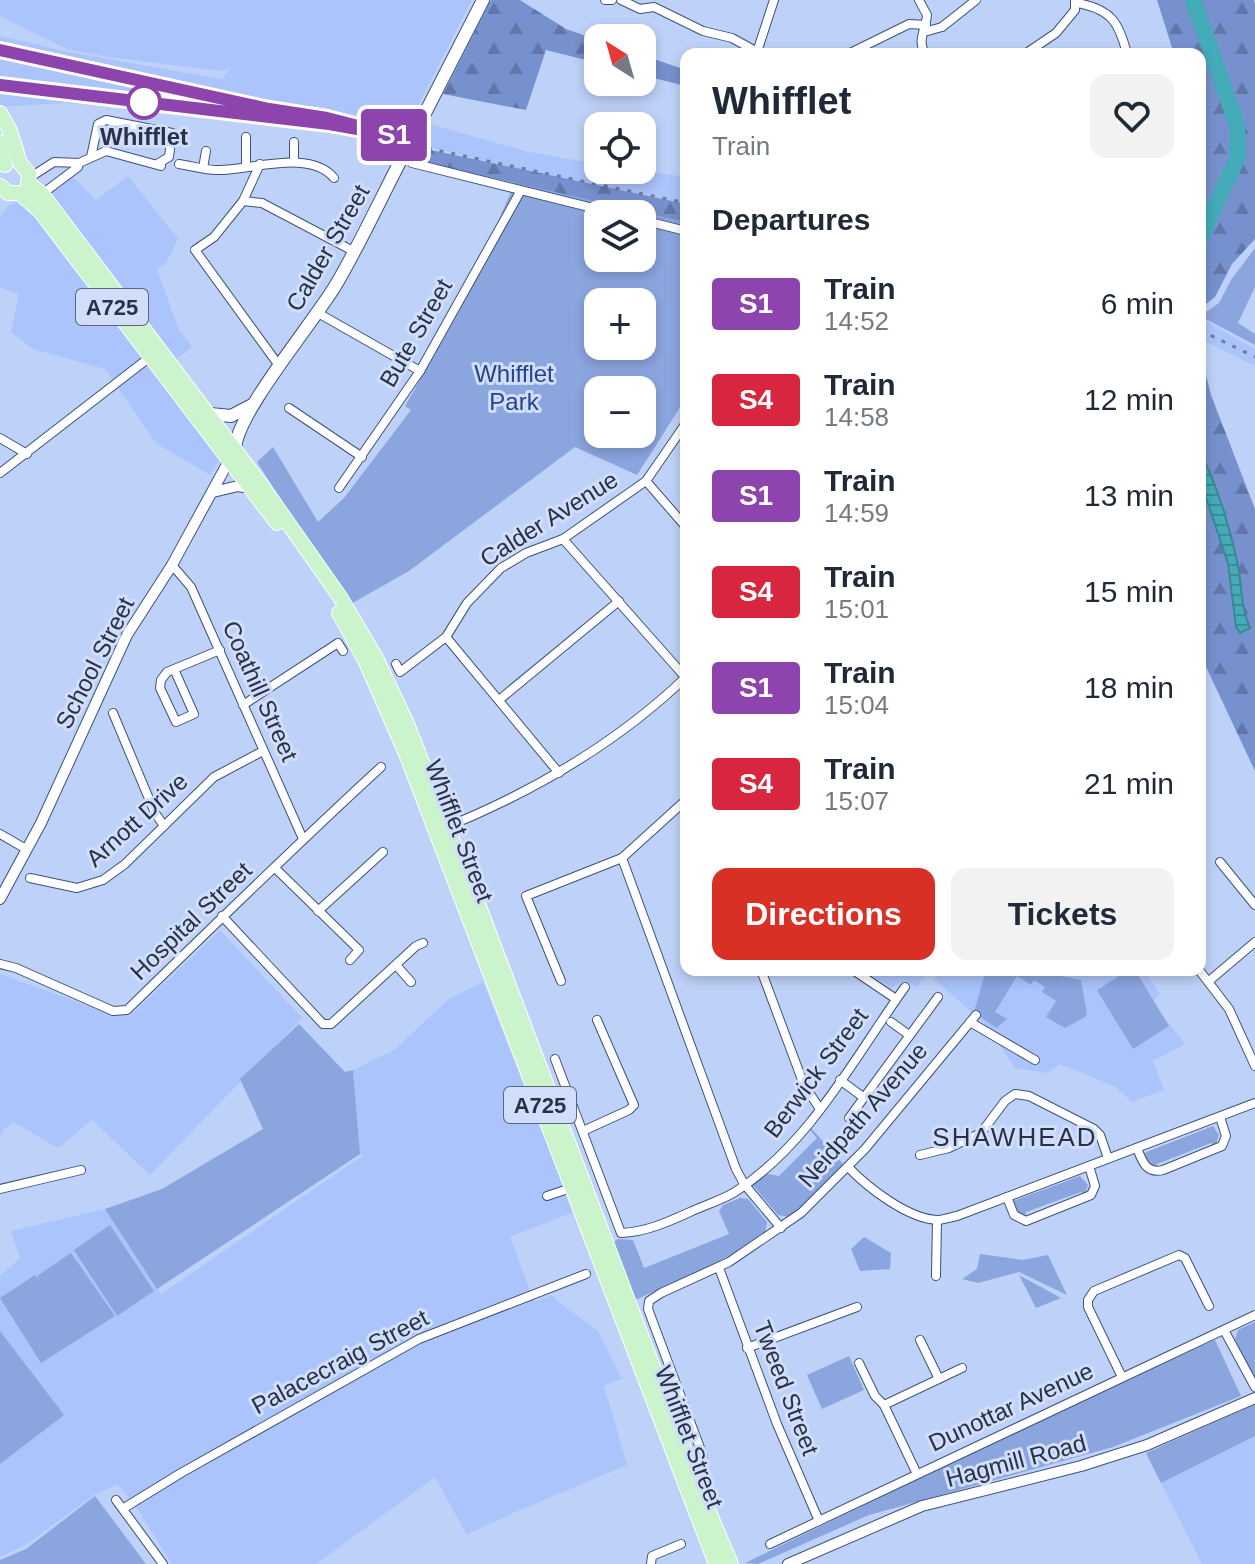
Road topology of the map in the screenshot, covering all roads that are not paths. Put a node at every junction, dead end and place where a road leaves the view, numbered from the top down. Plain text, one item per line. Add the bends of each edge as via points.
1 (605, 0) edge
2 (612, 0) edge
3 (621, 0) edge
4 (774, 0) edge
5 (919, 0) edge
6 (976, 0) edge
7 (1076, 2) edge
8 (482, 3) edge
9 (654, 4) edge
10 (925, 28) junction
11 (750, 48) edge
12 (760, 48) edge
13 (860, 48) edge
14 (921, 48) edge
15 (1034, 48) edge
16 (1126, 48) edge
17 (0, 113) edge
18 (5, 137) edge
19 (246, 137) dead end
20 (294, 142) dead end
21 (206, 151) dead end
22 (91, 157) junction
23 (408, 158) junction
24 (294, 162) junction
25 (179, 164) dead end
26 (260, 164) junction
27 (79, 165) junction
28 (246, 166) junction
29 (8, 167) edge
30 (203, 168) junction
31 (334, 178) dead end
32 (14, 188) edge
33 (520, 192) junction
34 (42, 194) junction
35 (243, 201) junction
36 (584, 207) edge
37 (656, 224) edge
38 (680, 230) edge
39 (355, 252) junction
40 (318, 313) junction
41 (150, 357) junction
42 (280, 367) junction
43 (420, 371) junction
44 (255, 403) junction
45 (289, 408) dead end
46 (210, 414) junction
47 (680, 432) edge
48 (0, 438) edge
49 (27, 454) junction
50 (232, 454) junction
51 (362, 457) junction
52 (0, 473) edge
53 (646, 481) junction
54 (339, 488) dead end
55 (252, 489) junction
56 (213, 492) junction
57 (680, 520) edge
58 (563, 539) junction
59 (172, 565) junction
60 (619, 601) junction
61 (446, 637) junction
62 (220, 650) junction
63 (343, 651) dead end
64 (396, 664) dead end
65 (174, 669) junction
66 (680, 671) edge
67 (680, 683) edge
68 (499, 700) junction
69 (243, 705) junction
70 (113, 713) dead end
71 (263, 751) junction
72 (381, 767) dead end
73 (559, 773) junction
74 (680, 805) edge
75 (164, 826) junction
76 (441, 830) junction
77 (0, 834) edge
78 (303, 839) junction
79 (26, 849) junction
80 (383, 852) dead end
81 (622, 858) junction
82 (1220, 862) dead end
83 (275, 868) junction
84 (30, 878) dead end
85 (0, 899) edge
86 (1255, 905) edge
87 (318, 911) junction
88 (222, 916) junction
89 (1255, 942) edge
90 (423, 943) dead end
91 (350, 960) dead end
92 (0, 964) edge
93 (396, 965) junction
94 (763, 976) edge
95 (862, 976) edge
96 (1204, 976) edge
97 (561, 981) dead end
98 (1209, 981) junction
99 (411, 982) dead end
100 (905, 987) dead end
101 (938, 997) dead end
102 (896, 999) junction
103 (597, 1020) dead end
104 (891, 1022) dead end
105 (909, 1035) junction
106 (1016, 1036) dead end
107 (1010, 1045) junction
108 (555, 1059) dead end
109 (1035, 1060) dead end
110 (1255, 1066) edge
111 (840, 1080) junction
112 (863, 1097) junction
113 (1255, 1103) edge
114 (820, 1109) junction
115 (1220, 1117) junction
116 (849, 1118) dead end
117 (583, 1131) junction
118 (1137, 1148) junction
119 (920, 1155) dead end
120 (1108, 1158) junction
121 (1089, 1166) junction
122 (848, 1167) junction
123 (81, 1170) dead end
124 (744, 1184) junction
125 (571, 1188) junction
126 (0, 1189) edge
127 (547, 1196) dead end
128 (1007, 1197) junction
129 (937, 1220) junction
130 (781, 1228) junction
131 (719, 1268) junction
132 (586, 1274) dead end
133 (936, 1276) dead end
134 (618, 1292) junction
135 (1209, 1306) dead end
136 (857, 1307) dead end
137 (626, 1314) junction
138 (1255, 1315) edge
139 (1224, 1330) junction
140 (920, 1340) dead end
141 (747, 1348) junction
142 (859, 1363) dead end
143 (962, 1368) dead end
144 (1122, 1377) junction
145 (939, 1379) junction
146 (1255, 1387) edge
147 (1255, 1398) edge
148 (884, 1405) junction
149 (703, 1456) dead end
150 (917, 1474) junction
151 (116, 1500) dead end
152 (124, 1508) junction
153 (819, 1521) junction
154 (681, 1544) dead end
155 (770, 1544) dead end
156 (163, 1564) edge
157 (651, 1564) edge
158 (716, 1564) edge
159 (731, 1564) edge
160 (788, 1564) edge

1 - 2 street
3 - 9 street via 640,9
4 - 12 street
5 - 10 street via 927,15
6 - 10 street via 942,27
7 - 15 street via 1056,33
7 - 16 street via 1109,15 1121,30
8 - 23 main road, Calder Street, bridge via 420,123
9 - 11 street via 703,31
10 - 13 street via 909,24
10 - 14 street
17 - 18 main road, A725
18 - 29 main road, A725
19 - 28 street
20 - 24 street
21 - 30 street
22 - 22 street via 106,151 160,165 169,157 172,133 106,120 98,124
22 - 27 street
23 - 33 street
23 - 39 main road, Calder Street
24 - 26 street
24 - 31 street via 328,171
25 - 30 street
26 - 28 street
26 - 35 street
27 - 32 street via 54,162
27 - 34 street
28 - 30 street
29 - 32 main road, Whifflet Street / A725 via 26,170
32 - 34 main road, Whifflet Street / A725
32 - 41 main road, Whifflet Street / A725 via 40,211
33 - 36 street
33 - 43 street, Bute Street
34 - 46 main road, Whifflet Street / A725
35 - 39 street via 262,203
35 - 42 street via 214,237 195,250
37 - 38 street
39 - 40 main road, Calder Street
40 - 42 main road, Calder Street
40 - 43 street
41 - 49 street
41 - 50 main road, Whifflet Street / A725
42 - 44 main road, Calder Street
43 - 51 street, Bute Street
44 - 46 main road via 231,416
44 - 50 main road, Calder Street
45 - 51 street
46 - 50 main road, Whifflet Street / A725
47 - 53 street, Calder Avenue
48 - 49 street
49 - 52 street
50 - 55 main road, Whifflet Street / A725
50 - 56 street, School Street
50 - 76 main road, Whifflet Street / A725 via 308,551 360,630 407,724
51 - 54 street, Bute Street
53 - 57 street
53 - 58 street, Calder Avenue
55 - 56 street via 238,486
55 - 76 main road, Whifflet Street / A725 via 359,648
56 - 59 street, School Street
58 - 60 street
58 - 61 street, Calder Avenue via 501,568 467,603
59 - 62 street, Coathill Street via 191,587
59 - 79 street, School Street via 127,635
60 - 66 street
60 - 68 street
61 - 64 street, Calder Avenue via 400,672
61 - 68 street
62 - 65 street
62 - 69 street, Coathill Street
63 - 69 street via 338,643
65 - 65 street via 163,676 160,688 176,722 194,714
67 - 73 street via 606,743
68 - 73 street
69 - 71 street, Coathill Street
70 - 75 street
71 - 75 street, Arnott Drive via 214,777
71 - 78 street, Coathill Street
72 - 78 street, Hospital Street
73 - 76 street
74 - 81 street
75 - 84 street, Arnott Drive via 94,885 67,888
76 - 125 main road, Whifflet Street / A725
76 - 134 main road, Whifflet Street / A725 via 483,917
77 - 79 street
78 - 83 street, Hospital Street
79 - 85 street, School Street
80 - 87 street
81 - 97 street via 526,896
81 - 124 street
82 - 86 street
83 - 87 street
83 - 88 street, Hospital Street
87 - 91 street via 359,950
88 - 92 street, Hospital Street via 127,1010 113,1011
88 - 93 street via 323,1024 331,1024
89 - 98 street
90 - 93 street
93 - 99 street
94 - 114 street via 804,1085
95 - 102 street
96 - 98 street
98 - 110 street via 1229,1009
100 - 102 street, Berwick Street
101 - 105 street
102 - 111 street, Berwick Street
103 - 117 street via 634,1105
104 - 105 street
105 - 112 street
106 - 107 street
107 - 109 street, Neidpath Avenue
107 - 122 street, Neidpath Avenue via 973,1018
108 - 117 street
111 - 112 street
111 - 114 street, Berwick Street
112 - 116 street
113 - 115 street
114 - 124 street, Berwick Street via 795,1141
115 - 118 street
115 - 118 street via 1226,1136 1222,1146 1163,1170 1147,1168
117 - 124 street, Berwick Street via 621,1233 659,1225
118 - 120 street
119 - 120 street via 981,1133 1015,1094 1094,1129
120 - 121 street
121 - 128 street
121 - 128 street via 1095,1186 1091,1195 1026,1221 1014,1215
122 - 129 street via 898,1206
122 - 130 street, Neidpath Avenue
123 - 126 street
124 - 130 street
125 - 127 street
125 - 134 main road, Whifflet Street / A725
128 - 129 street
129 - 133 street
130 - 131 street, Neidpath Avenue
131 - 141 street, Tweed Street
131 - 149 street, Neidpath Avenue via 654,1296 648,1309
132 - 152 street, Palacecraig Street via 419,1339
134 - 137 main road, Whifflet Street / A725
135 - 144 street, Dunottar Avenue via 1179,1255 1094,1291 1088,1307
136 - 141 street
137 - 158 main road, Whifflet Street / A725
137 - 159 main road, Whifflet Street / A725
138 - 139 street, Dunottar Avenue
139 - 144 street, Dunottar Avenue
139 - 146 street
140 - 145 street
141 - 153 street, Tweed Street
142 - 148 street, Dunottar Avenue
143 - 145 street
144 - 150 street, Dunottar Avenue
145 - 148 street
147 - 160 street, Hagmill Road via 1147,1445 922,1506
148 - 150 street, Dunottar Avenue
150 - 153 street, Dunottar Avenue
151 - 152 street
152 - 156 street
153 - 155 street, Dunottar Avenue
154 - 157 street via 652,1556

